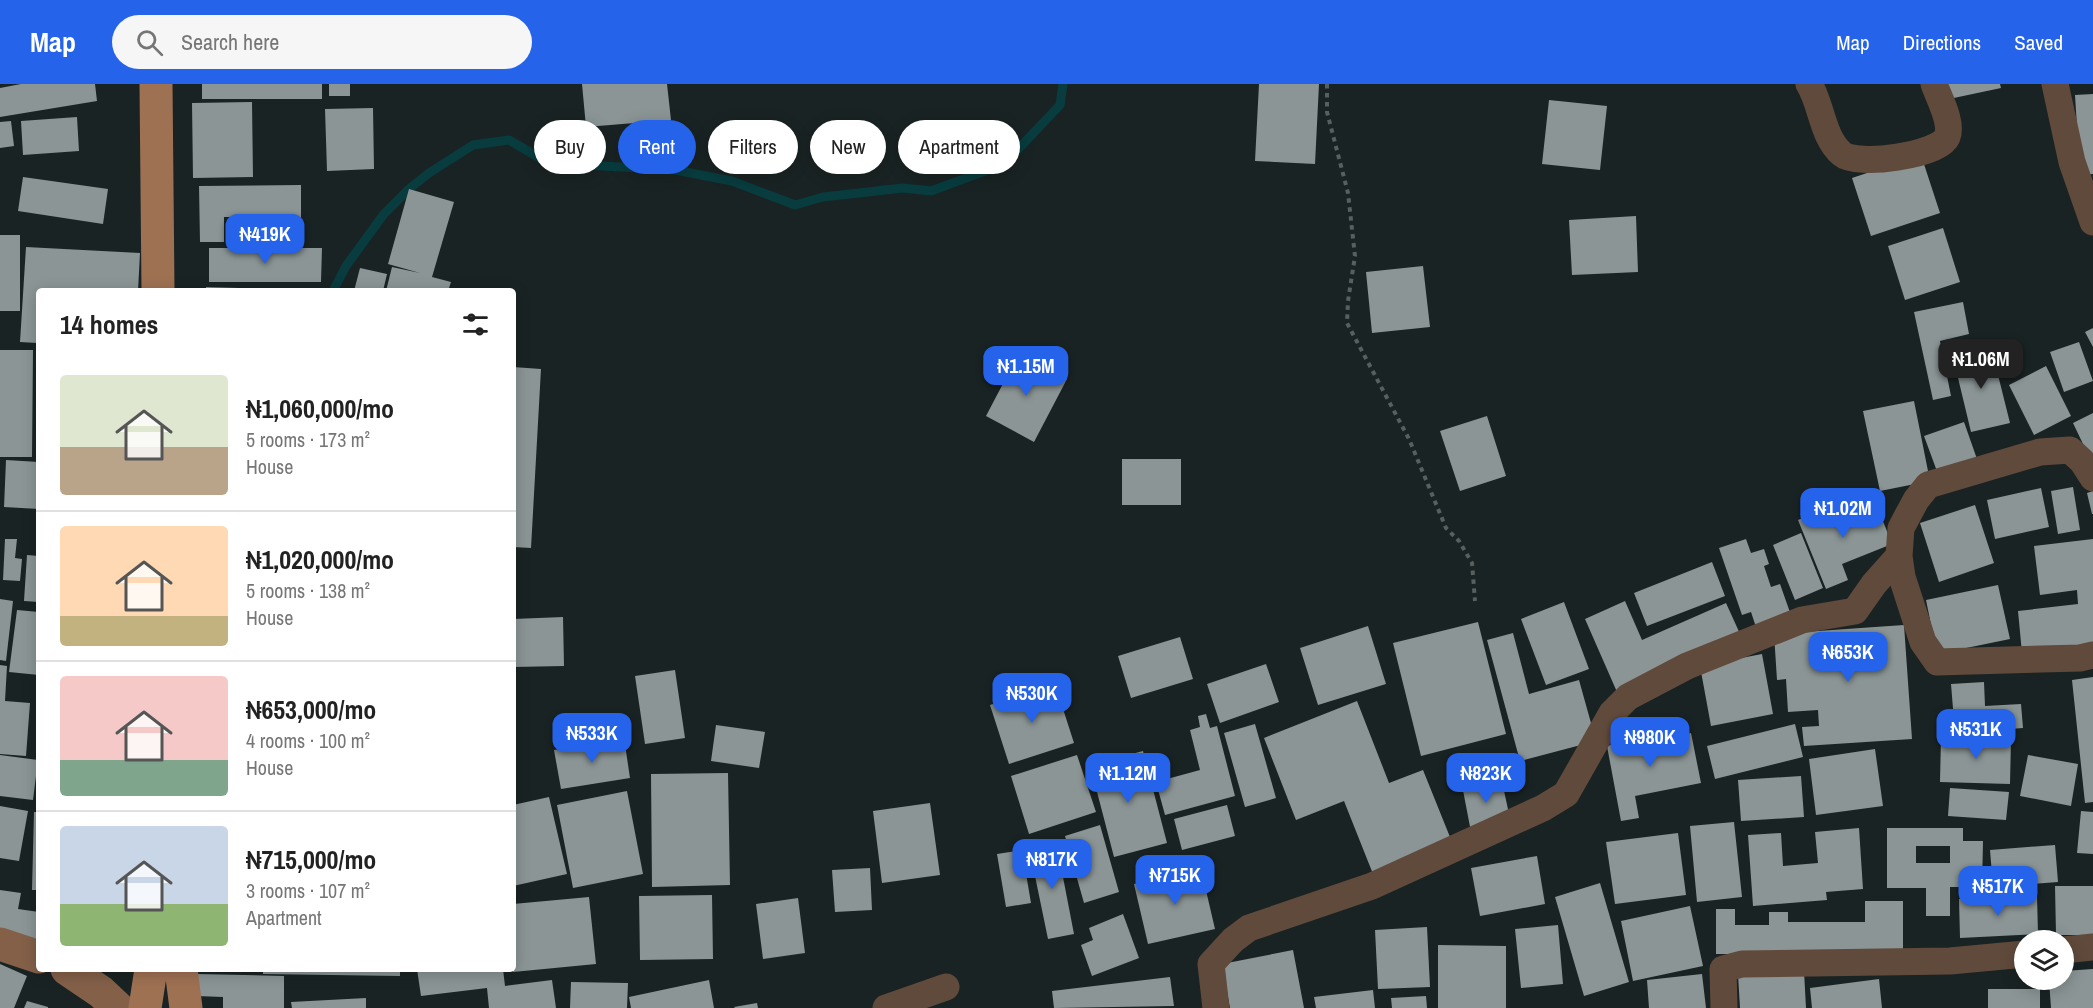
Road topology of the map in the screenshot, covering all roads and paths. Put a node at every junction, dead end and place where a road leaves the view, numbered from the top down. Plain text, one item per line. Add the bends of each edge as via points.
1 (156, 84) edge
2 (1327, 84) edge
3 (1809, 84) edge
4 (1934, 84) edge
5 (2055, 84) edge
6 (2093, 222) edge
7 (158, 288) edge
8 (2093, 478) edge
9 (1899, 556) junction
10 (1475, 601) dead end
11 (2093, 655) edge
12 (0, 944) edge
13 (2093, 947) edge
14 (2074, 949) edge
15 (2014, 955) edge
16 (36, 956) edge
17 (71, 972) edge
18 (151, 972) edge
19 (181, 972) edge
20 (946, 987) dead end
21 (118, 1008) edge
22 (146, 1008) edge
23 (186, 1008) edge
24 (886, 1008) edge
25 (1216, 1008) edge
26 (1724, 1008) edge

1 - 7 main road
2 - 10 path via 1327,112 1348,193 1355,256 1347,323 1410,439 1446,528 1473,563
3 - 4 street via 1832,144 1844,156 1871,161 1940,146 1947,136 1948,123
5 - 6 street via 2072,162
8 - 9 street via 2070,450 2040,452 1929,485 1901,528
9 - 11 street via 1923,642 1937,663
9 - 25 street via 1855,611 1802,620 1687,666 1628,697 1612,713 1566,794 1543,808 1372,886 1249,928 1211,964
12 - 16 street
13 - 14 street
15 - 26 street via 1950,961 1742,964 1724,969
17 - 21 street
18 - 22 main road
19 - 23 main road
20 - 24 street

